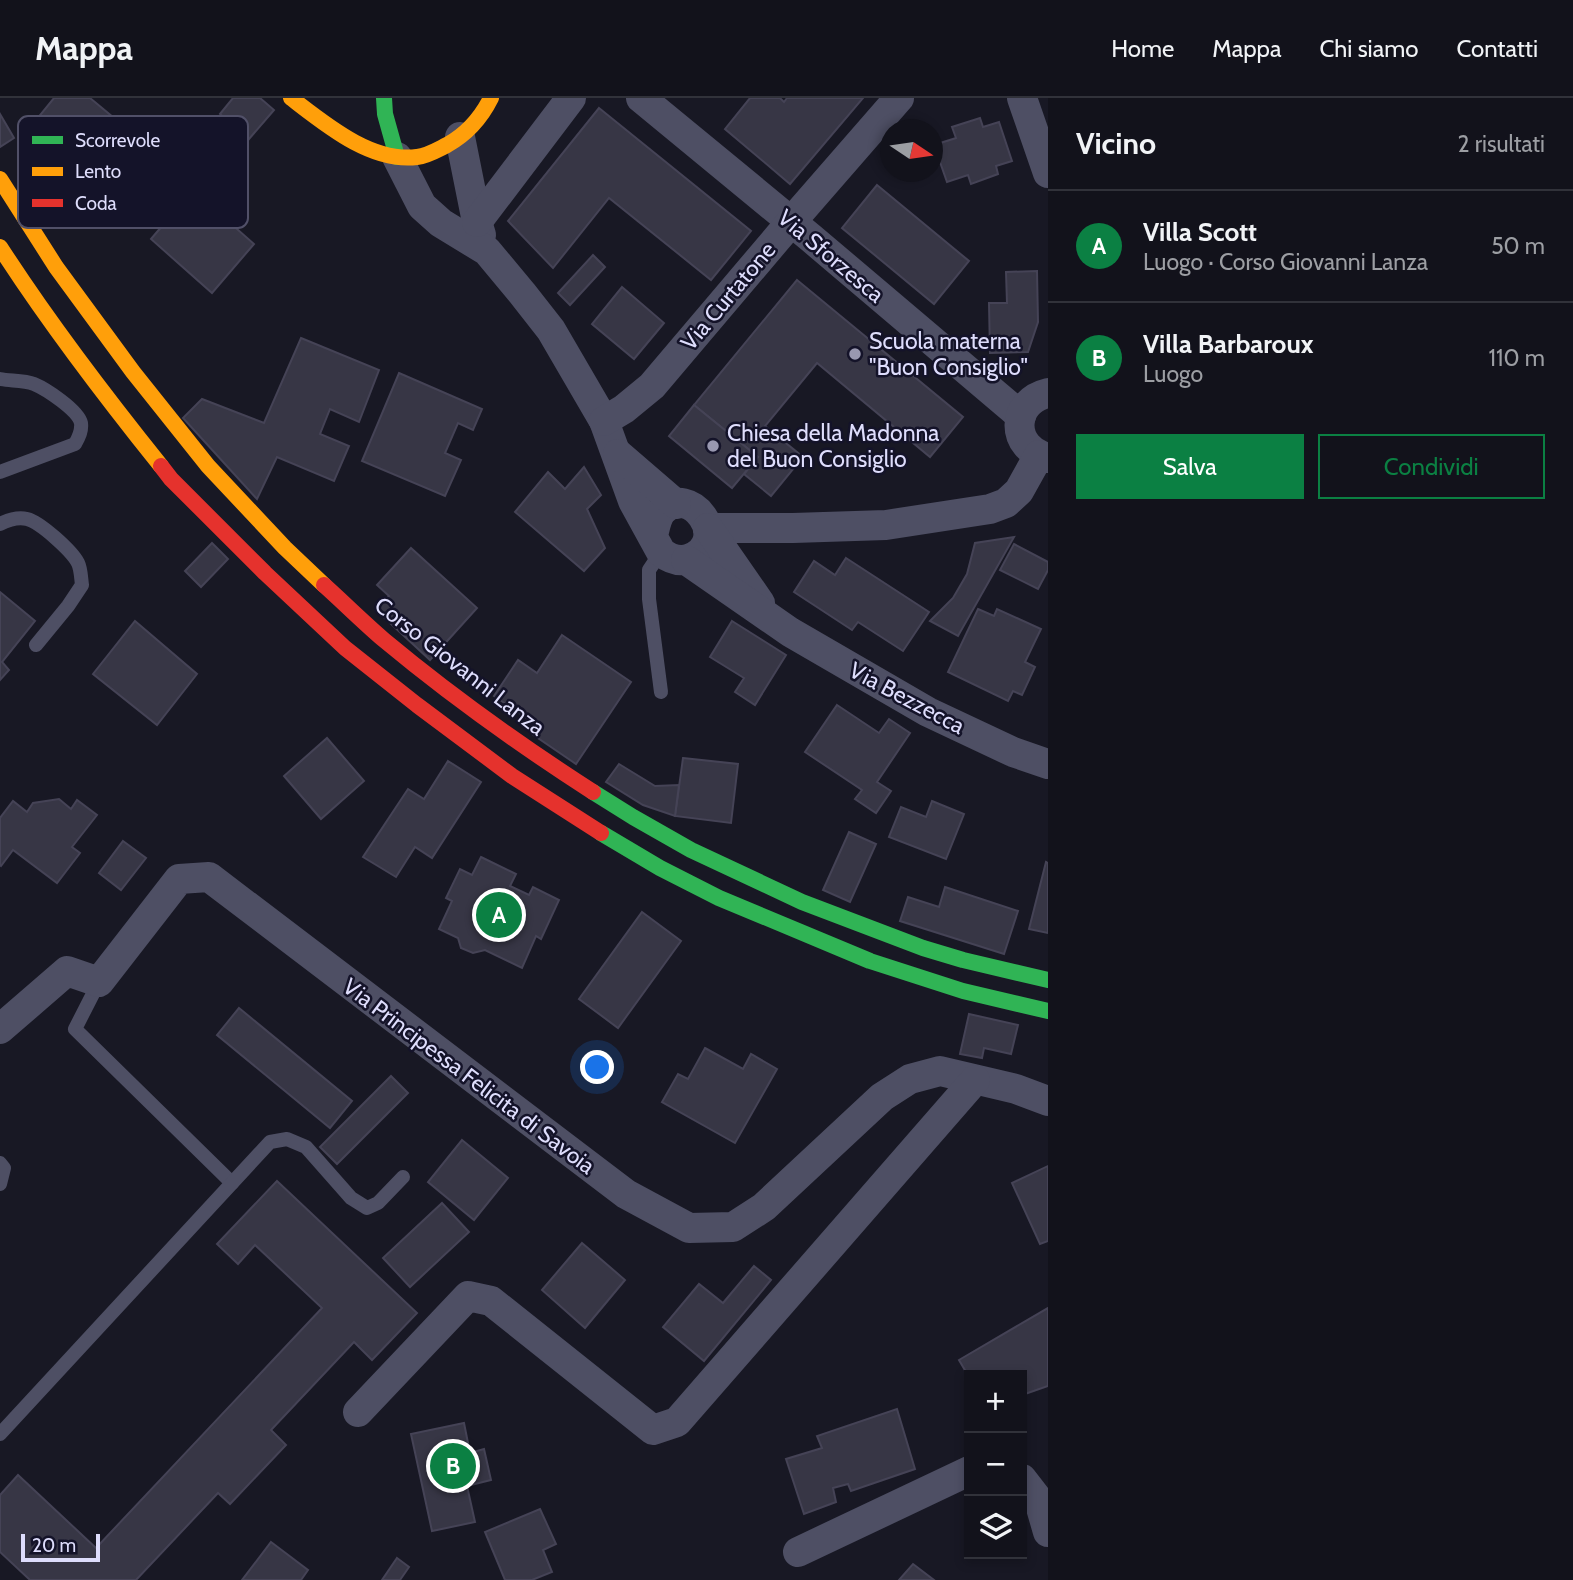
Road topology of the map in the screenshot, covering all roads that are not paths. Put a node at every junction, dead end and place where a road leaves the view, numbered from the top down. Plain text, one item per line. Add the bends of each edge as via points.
1 (291, 98) edge
2 (384, 98) edge
3 (491, 98) edge
4 (572, 98) edge
5 (641, 98) edge
6 (899, 98) edge
7 (1022, 98) edge
8 (460, 137) junction
9 (397, 157) junction
10 (1048, 173) edge
11 (0, 178) edge
12 (18, 207) edge
13 (477, 222) junction
14 (791, 222) junction
15 (31, 228) edge
16 (0, 247) edge
17 (487, 251) junction
18 (0, 379) edge
19 (1048, 393) edge
20 (1021, 416) junction
21 (604, 421) junction
22 (616, 453) junction
23 (1044, 456) edge
24 (0, 472) edge
25 (676, 504) junction
26 (0, 524) edge
27 (708, 528) junction
28 (666, 549) junction
29 (772, 620) junction
30 (36, 645) dead end
31 (661, 692) dead end
32 (1048, 764) edge
33 (1048, 981) edge
34 (99, 982) junction
35 (1048, 1011) edge
36 (0, 1029) edge
37 (975, 1080) junction
38 (1048, 1101) edge
39 (0, 1163) edge
40 (403, 1177) dead end
41 (232, 1183) junction
42 (0, 1184) edge
43 (358, 1412) dead end
44 (0, 1434) edge
45 (964, 1473) edge
46 (1027, 1486) edge
47 (1048, 1532) edge
48 (797, 1552) dead end

1 - 9 street via 340,134
2 - 9 street
3 - 8 street via 475,124
4 - 13 street
5 - 14 street, Via Sforzesca
6 - 14 street, Via Curtatone
7 - 10 street
8 - 9 street via 428,153
8 - 13 street
9 - 17 street via 422,206
11 - 12 street, Corso Giovanni Lanza
13 - 17 street
14 - 20 street, Via Sforzesca
14 - 21 street, Via Curtatone via 652,386
15 - 33 street, Corso Giovanni Lanza via 56,267 208,466 285,548 383,639 481,715 634,817 765,887 923,948
16 - 35 street via 101,391 171,479 345,648 512,776 660,868 757,915 919,978
17 - 21 street, Via Bezzecca via 551,330
18 - 24 lane via 32,383 78,415 81,425 75,444
19 - 20 street via 1035,397
20 - 23 street via 1024,442
21 - 22 street, Via Bezzecca
22 - 25 street, Via Bezzecca
22 - 28 street, Via Bezzecca via 633,501
23 - 27 street via 1006,503 990,509 886,525
25 - 27 street, Via Bezzecca via 701,512
25 - 28 street via 660,512
26 - 30 lane via 27,519 41,525 79,564 82,585
27 - 28 street via 706,544 694,556
27 - 29 street, Via Bezzecca
28 - 29 street, Via Bezzecca
28 - 31 lane via 649,570
29 - 32 street, Via Bezzecca via 928,712
34 - 36 street via 67,971
34 - 37 street, Via Principessa Felicita di Savoia via 178,879 209,877 626,1194 690,1228 733,1227 764,1207 882,1097 910,1079 940,1071
34 - 41 lane via 75,1029
37 - 38 street, Via Principessa Felicita di Savoia
37 - 43 street via 677,1422 653,1430 491,1301 468,1296
39 - 42 lane via 4,1168
40 - 41 lane via 379,1203 367,1208 351,1198 306,1147 287,1139 270,1142
41 - 44 lane
45 - 48 street
46 - 47 street via 1039,1502

